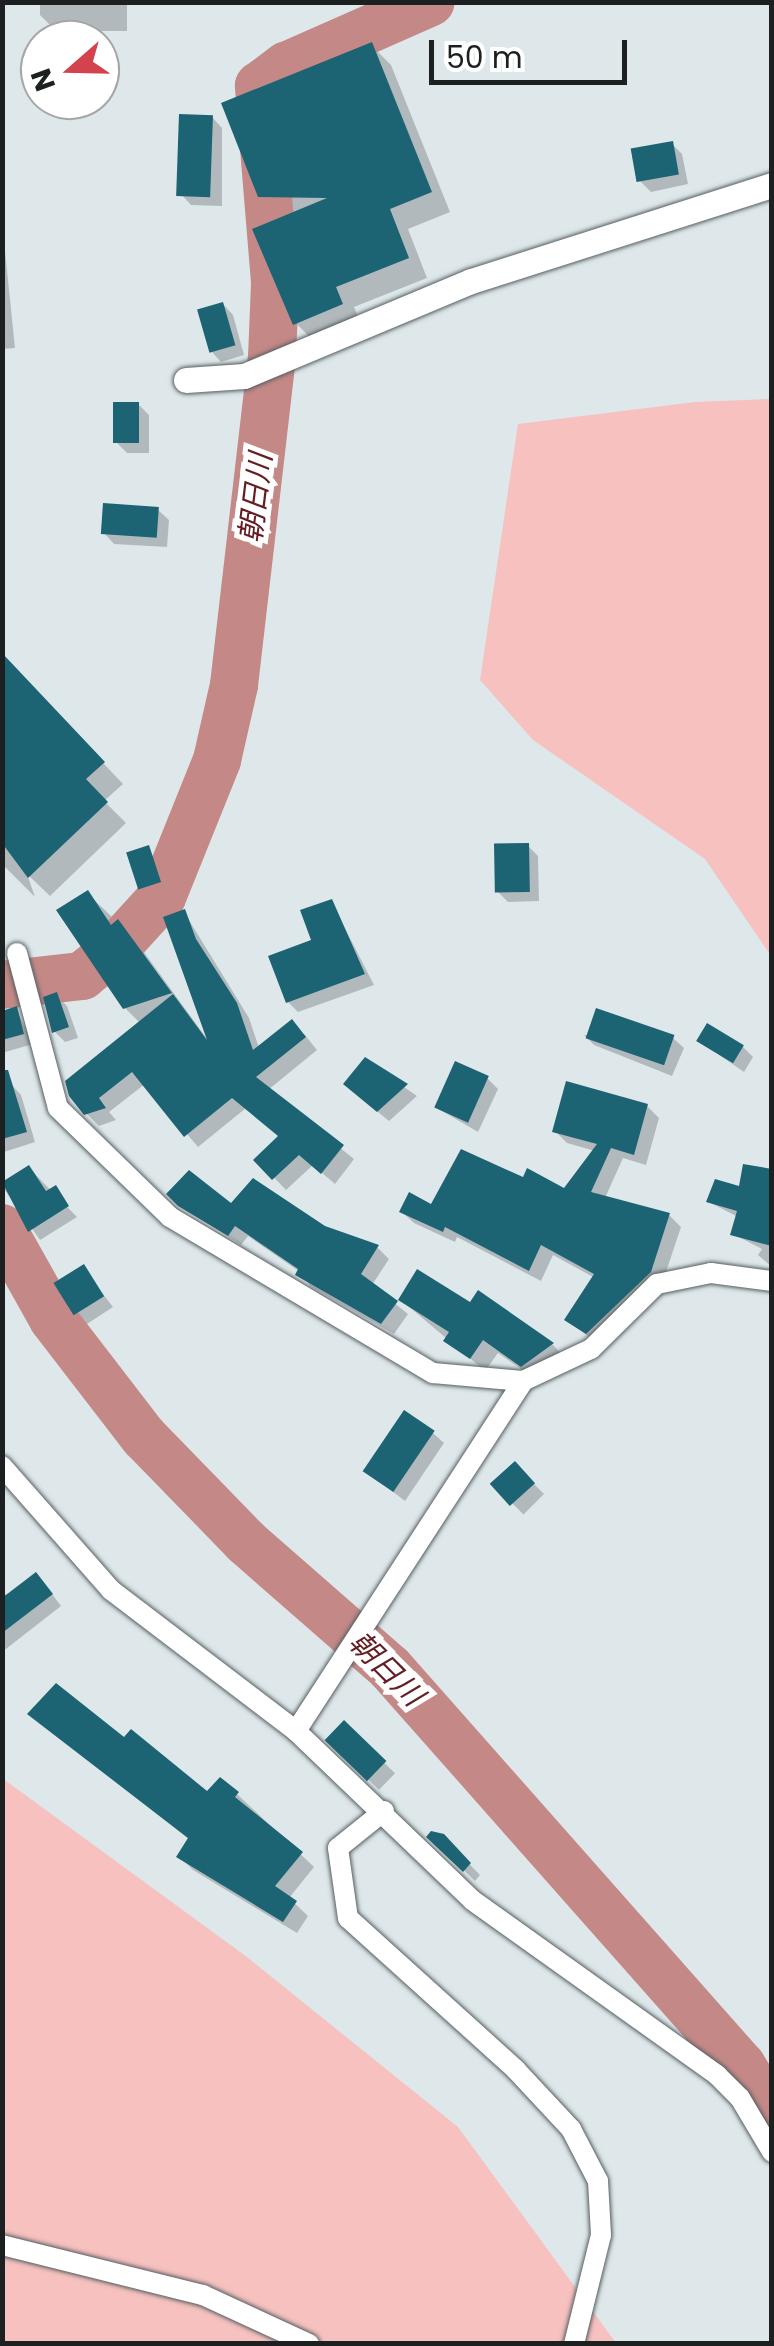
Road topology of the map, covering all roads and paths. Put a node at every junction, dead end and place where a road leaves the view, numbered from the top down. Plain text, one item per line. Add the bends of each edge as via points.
1 (772, 186) edge
2 (186, 380) dead end
3 (4, 965) edge
4 (772, 1281) edge
5 (523, 1381) junction
6 (2, 1466) edge
7 (296, 1731) junction
8 (384, 1812) junction
9 (772, 2152) edge
10 (2, 2245) edge
11 (309, 2344) edge
12 (574, 2344) edge

1 - 2 street via 471,281 244,376
3 - 5 street via 17,954 58,1108 170,1216 433,1373
4 - 5 street via 711,1272 658,1284 590,1349
5 - 7 street
6 - 7 street via 111,1590
7 - 8 street
8 - 9 street via 420,1856 472,1900 717,2075 740,2098
8 - 12 street via 338,1848 348,1918 516,2070 571,2129 593,2169 603,2200 601,2235
10 - 11 street via 203,2295

